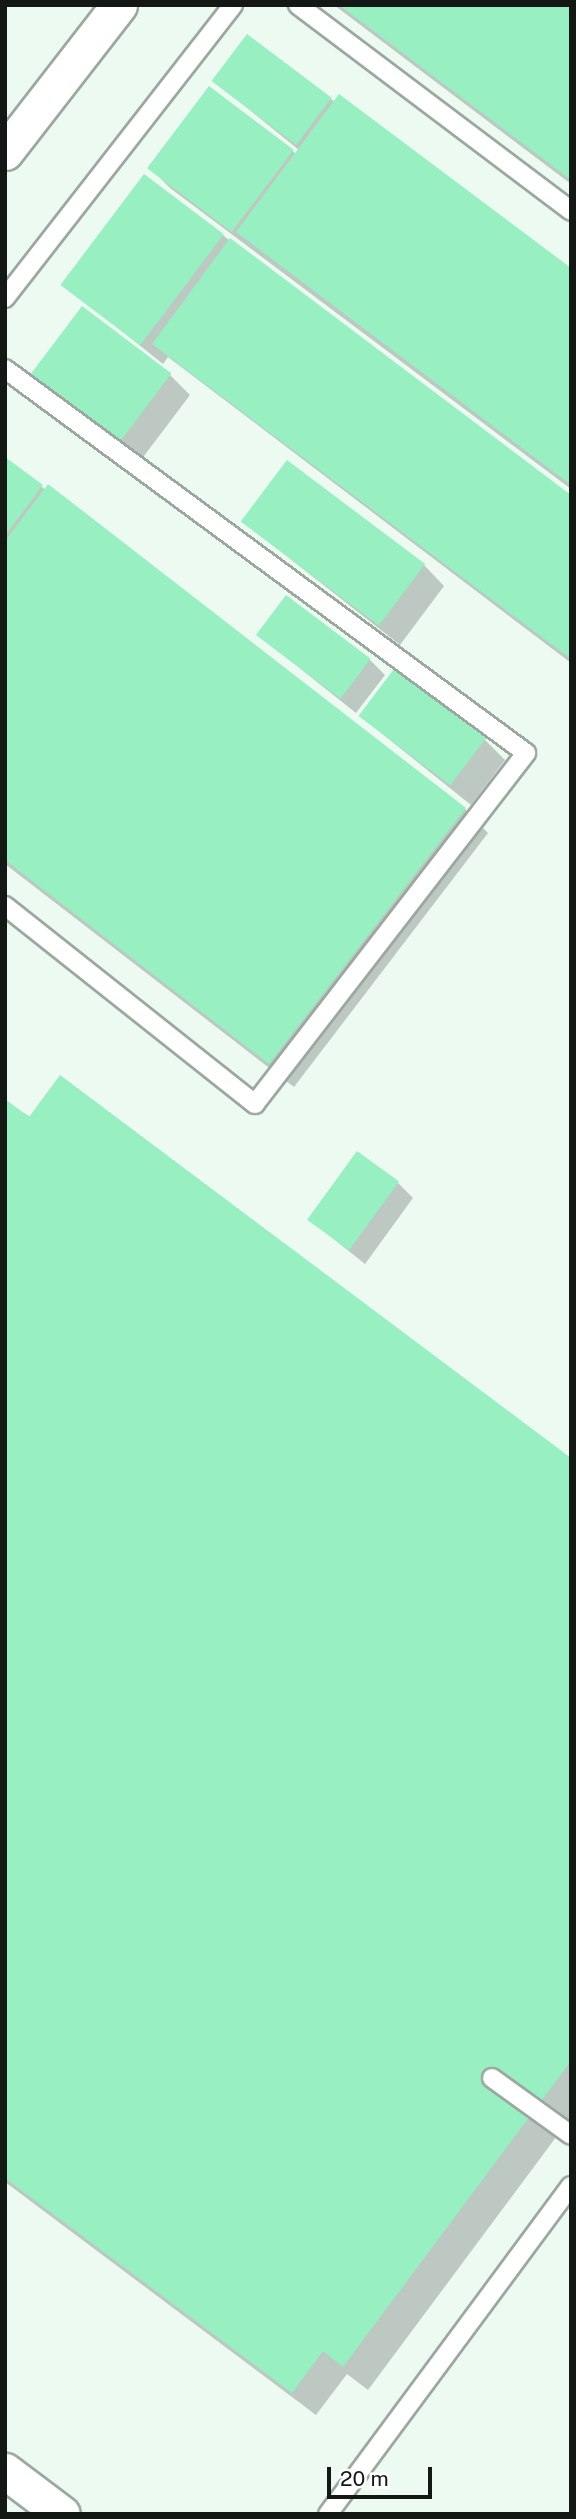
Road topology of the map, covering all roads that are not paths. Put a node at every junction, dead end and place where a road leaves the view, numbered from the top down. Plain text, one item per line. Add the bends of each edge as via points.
1 (119, 5) edge
2 (233, 5) edge
3 (298, 5) edge
4 (5, 152) edge
5 (571, 211) edge
6 (5, 298) edge
7 (5, 369) edge
8 (5, 906) edge
9 (492, 2078) dead end
10 (571, 2134) edge
11 (571, 2186) edge
12 (5, 2471) edge
13 (62, 2514) edge
14 (328, 2514) edge

1 - 4 street
2 - 6 lane
3 - 5 lane
7 - 8 lane via 526,753 255,1104
9 - 10 lane
11 - 14 lane
12 - 13 street

